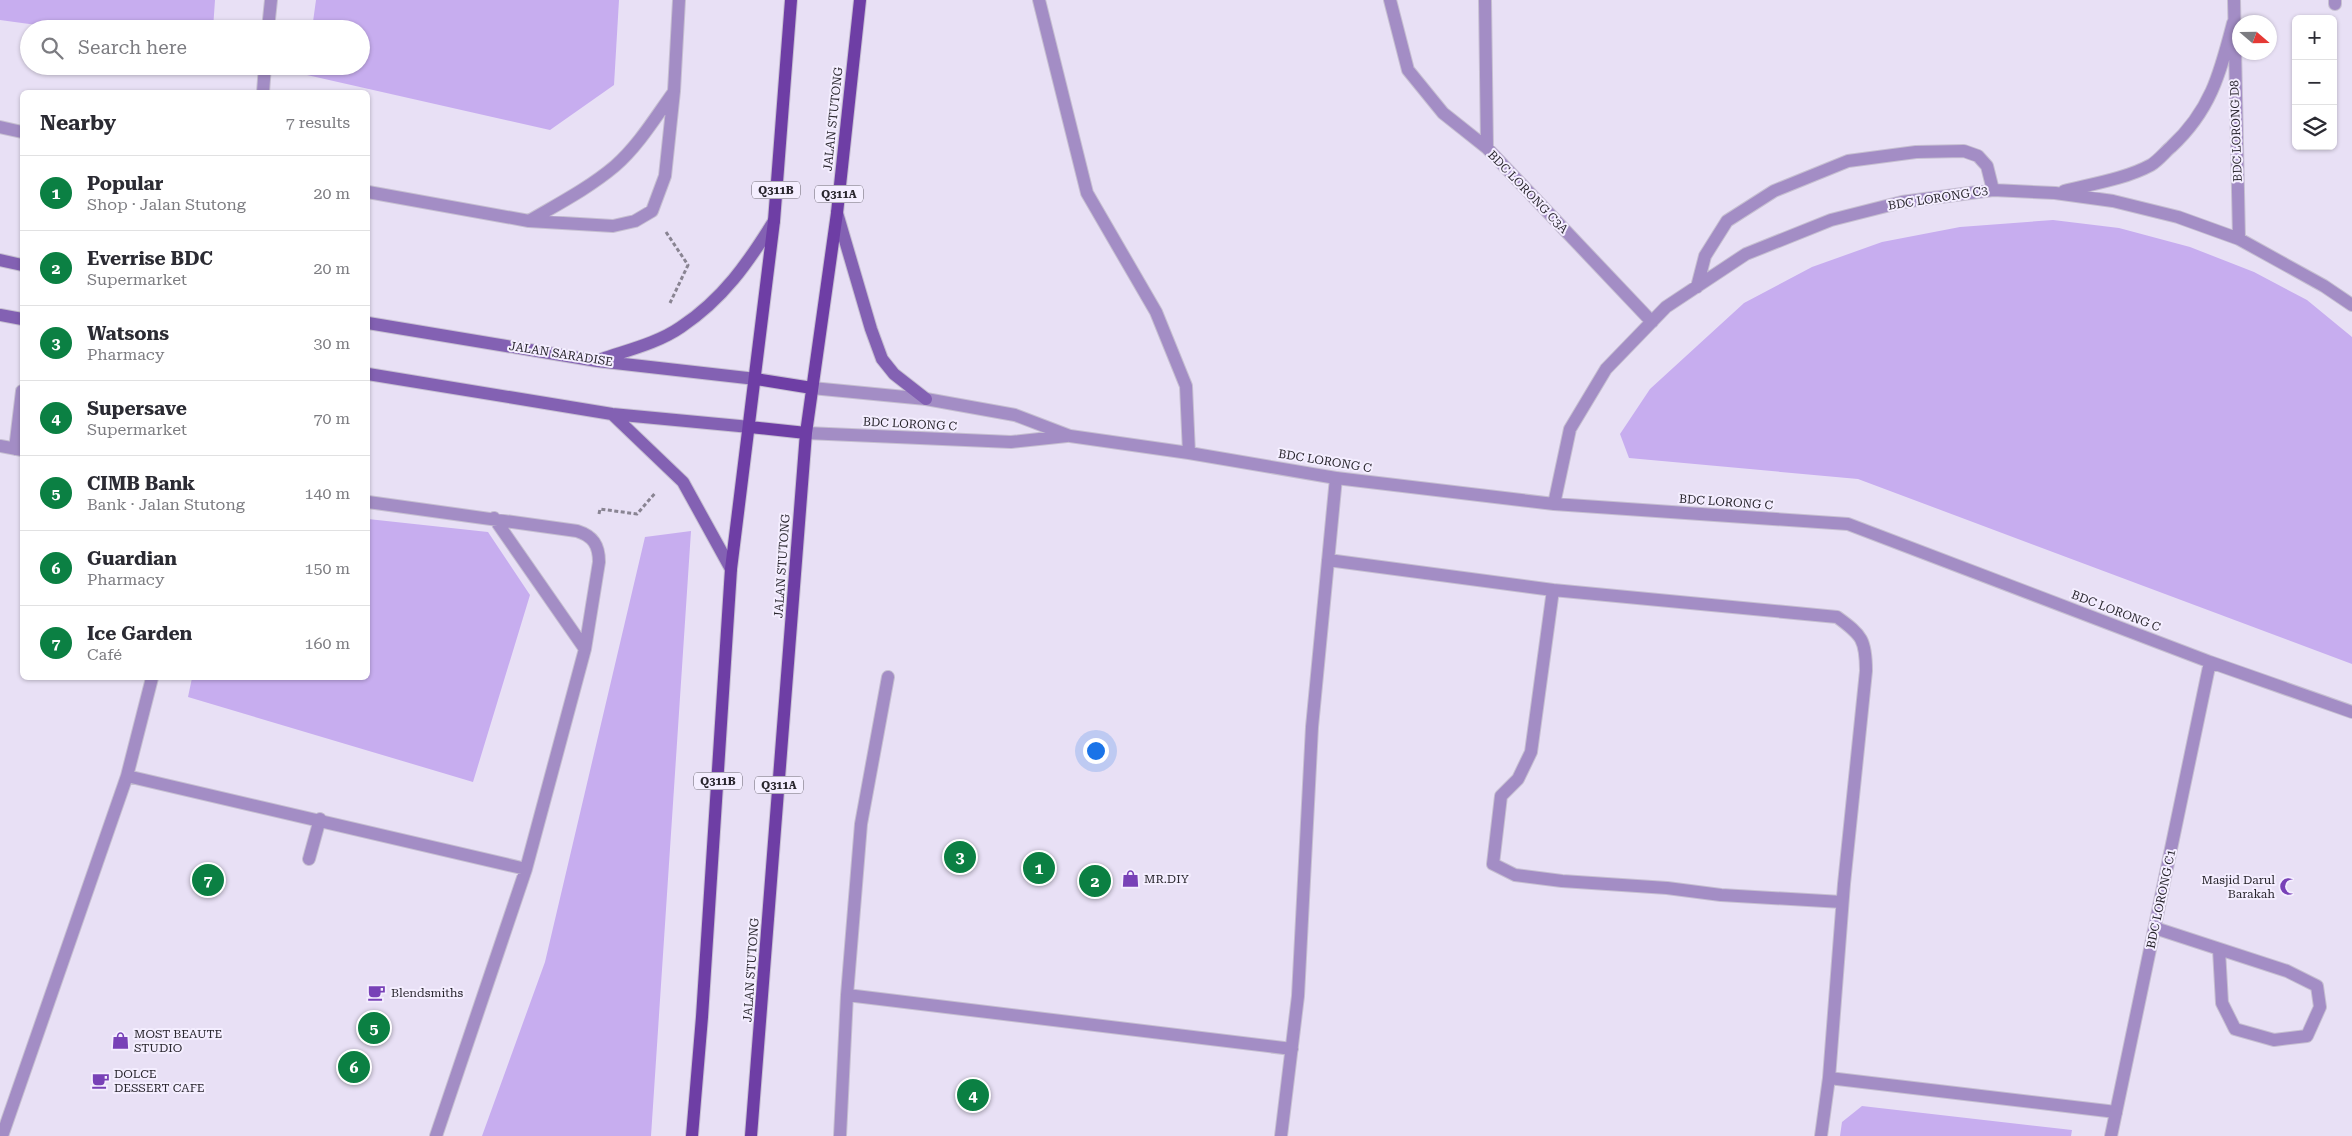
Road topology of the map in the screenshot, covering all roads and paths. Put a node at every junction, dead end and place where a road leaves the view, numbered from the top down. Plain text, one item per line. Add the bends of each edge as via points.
1 (271, 0) edge
2 (679, 0) edge
3 (791, 0) edge
4 (860, 0) edge
5 (1039, 0) edge
6 (1390, 0) edge
7 (1485, 0) edge
8 (2234, 0) edge
9 (2233, 15) edge
10 (269, 20) edge
11 (2232, 27) edge
12 (2234, 60) edge
13 (264, 75) edge
14 (263, 90) edge
15 (674, 91) junction
16 (0, 127) edge
17 (20, 132) edge
18 (1486, 148) junction
19 (1993, 190) junction
20 (370, 192) edge
21 (2055, 193) junction
22 (652, 211) junction
23 (837, 213) junction
24 (530, 221) junction
25 (774, 221) junction
26 (2239, 239) junction
27 (0, 260) edge
28 (20, 265) edge
29 (1697, 287) junction
30 (2352, 305) edge
31 (0, 315) edge
32 (20, 319) edge
33 (1652, 322) junction
34 (370, 323) edge
35 (680, 328) junction
36 (597, 361) junction
37 (370, 374) edge
38 (756, 379) junction
39 (812, 388) junction
40 (926, 399) junction
41 (612, 414) junction
42 (750, 427) junction
43 (20, 430) edge
44 (806, 433) junction
45 (1070, 436) junction
46 (0, 446) edge
47 (19, 450) edge
48 (1189, 453) junction
49 (673, 473) junction
50 (1336, 478) junction
51 (370, 502) edge
52 (1554, 504) junction
53 (494, 518) junction
54 (594, 542) junction
55 (1328, 560) junction
56 (732, 569) junction
57 (1553, 590) junction
58 (585, 649) junction
59 (2210, 662) junction
60 (888, 677) dead end
61 (151, 680) edge
62 (2352, 712) edge
63 (127, 776) junction
64 (320, 820) junction
65 (309, 859) dead end
66 (526, 869) junction
67 (1842, 902) junction
68 (2155, 928) junction
69 (2219, 950) junction
70 (847, 995) junction
71 (1292, 1049) junction
72 (1828, 1078) junction
73 (2116, 1112) junction
74 (2, 1136) edge
75 (436, 1136) edge
76 (692, 1136) edge
77 (751, 1136) edge
78 (840, 1136) edge
79 (1281, 1136) edge
80 (1821, 1136) edge
81 (2111, 1136) edge

1 - 10 street
2 - 15 street
3 - 25 main road, Q311B
4 - 23 main road, JALAN STUTONG / Q311A
5 - 48 street via 1087,193 1156,312 1186,386
6 - 18 street via 1408,70 1443,113
7 - 18 street, BDC LORONG C3A
8 - 9 street, BDC LORONG D8
11 - 21 street, BDC LORONG D8 via 2218,78 2202,113 2178,140 2152,164 2120,177
12 - 26 street, BDC LORONG D8
13 - 14 street
15 - 22 street via 664,176
15 - 24 street via 646,131 615,166
16 - 17 street
18 - 33 street, BDC LORONG C3A
19 - 21 street, BDC LORONG C3
19 - 29 street, BDC LORONG C3 via 1902,202 1831,220 1746,254
19 - 29 street via 1987,166 1978,156 1964,151 1916,152 1848,161 1774,191 1727,221 1705,256
20 - 24 street
21 - 26 street, BDC LORONG C3 via 2113,200 2178,217
22 - 24 street via 635,221 613,226
22 - 35 path via 688,265 668,305
23 - 39 main road, JALAN STUTONG / Q311A
23 - 40 main road via 882,359 894,374
25 - 35 main road via 740,273 720,295
25 - 38 main road, Q311B
26 - 30 street, BDC LORONG C3
27 - 28 main road
29 - 33 street, BDC LORONG C3 via 1666,307
31 - 32 main road
33 - 52 street, BDC LORONG C3 via 1606,369 1570,429
34 - 36 main road, JALAN SARADISE
35 - 36 main road
36 - 38 main road, JALAN SARADISE
37 - 41 main road
38 - 39 main road, BDC LORONG C
38 - 42 main road, Q311B
39 - 40 street, BDC LORONG C
39 - 44 main road, JALAN STUTONG / Q311A
40 - 45 street, BDC LORONG C via 1015,415
41 - 42 main road
41 - 49 main road
42 - 44 main road, BDC LORONG C
42 - 56 main road, Q311B
43 - 47 street
44 - 45 street, BDC LORONG C via 1010,442
44 - 77 main road, JALAN STUTONG / Q311A
45 - 48 street, BDC LORONG C
46 - 47 street
48 - 50 street, BDC LORONG C
49 - 54 path via 637,514 600,509
49 - 56 main road via 683,482
50 - 52 street, BDC LORONG C
50 - 55 street
51 - 53 street
52 - 59 street, BDC LORONG C via 1848,524
53 - 54 street via 577,531
53 - 58 street
54 - 58 street via 599,551 599,562
55 - 57 street
55 - 71 street via 1312,727 1298,996
56 - 76 main road, Q311B
57 - 67 street via 1837,617 1855,630 1866,647 1866,671
57 - 67 street via 1531,752 1518,779 1501,796 1493,864 1515,875 1562,881
58 - 66 street
59 - 62 street, BDC LORONG C
59 - 68 street, BDC LORONG C1
60 - 70 street via 861,824
61 - 63 street
63 - 64 street
63 - 74 street
64 - 65 street
64 - 66 street
66 - 75 street
67 - 72 street
68 - 69 street
68 - 73 street, BDC LORONG C1
69 - 69 street via 2287,971 2317,986 2320,1007 2307,1036 2274,1040 2235,1029 2222,1003
70 - 71 street
70 - 78 street
71 - 79 street
72 - 73 street
72 - 80 street
73 - 81 street, BDC LORONG C1

